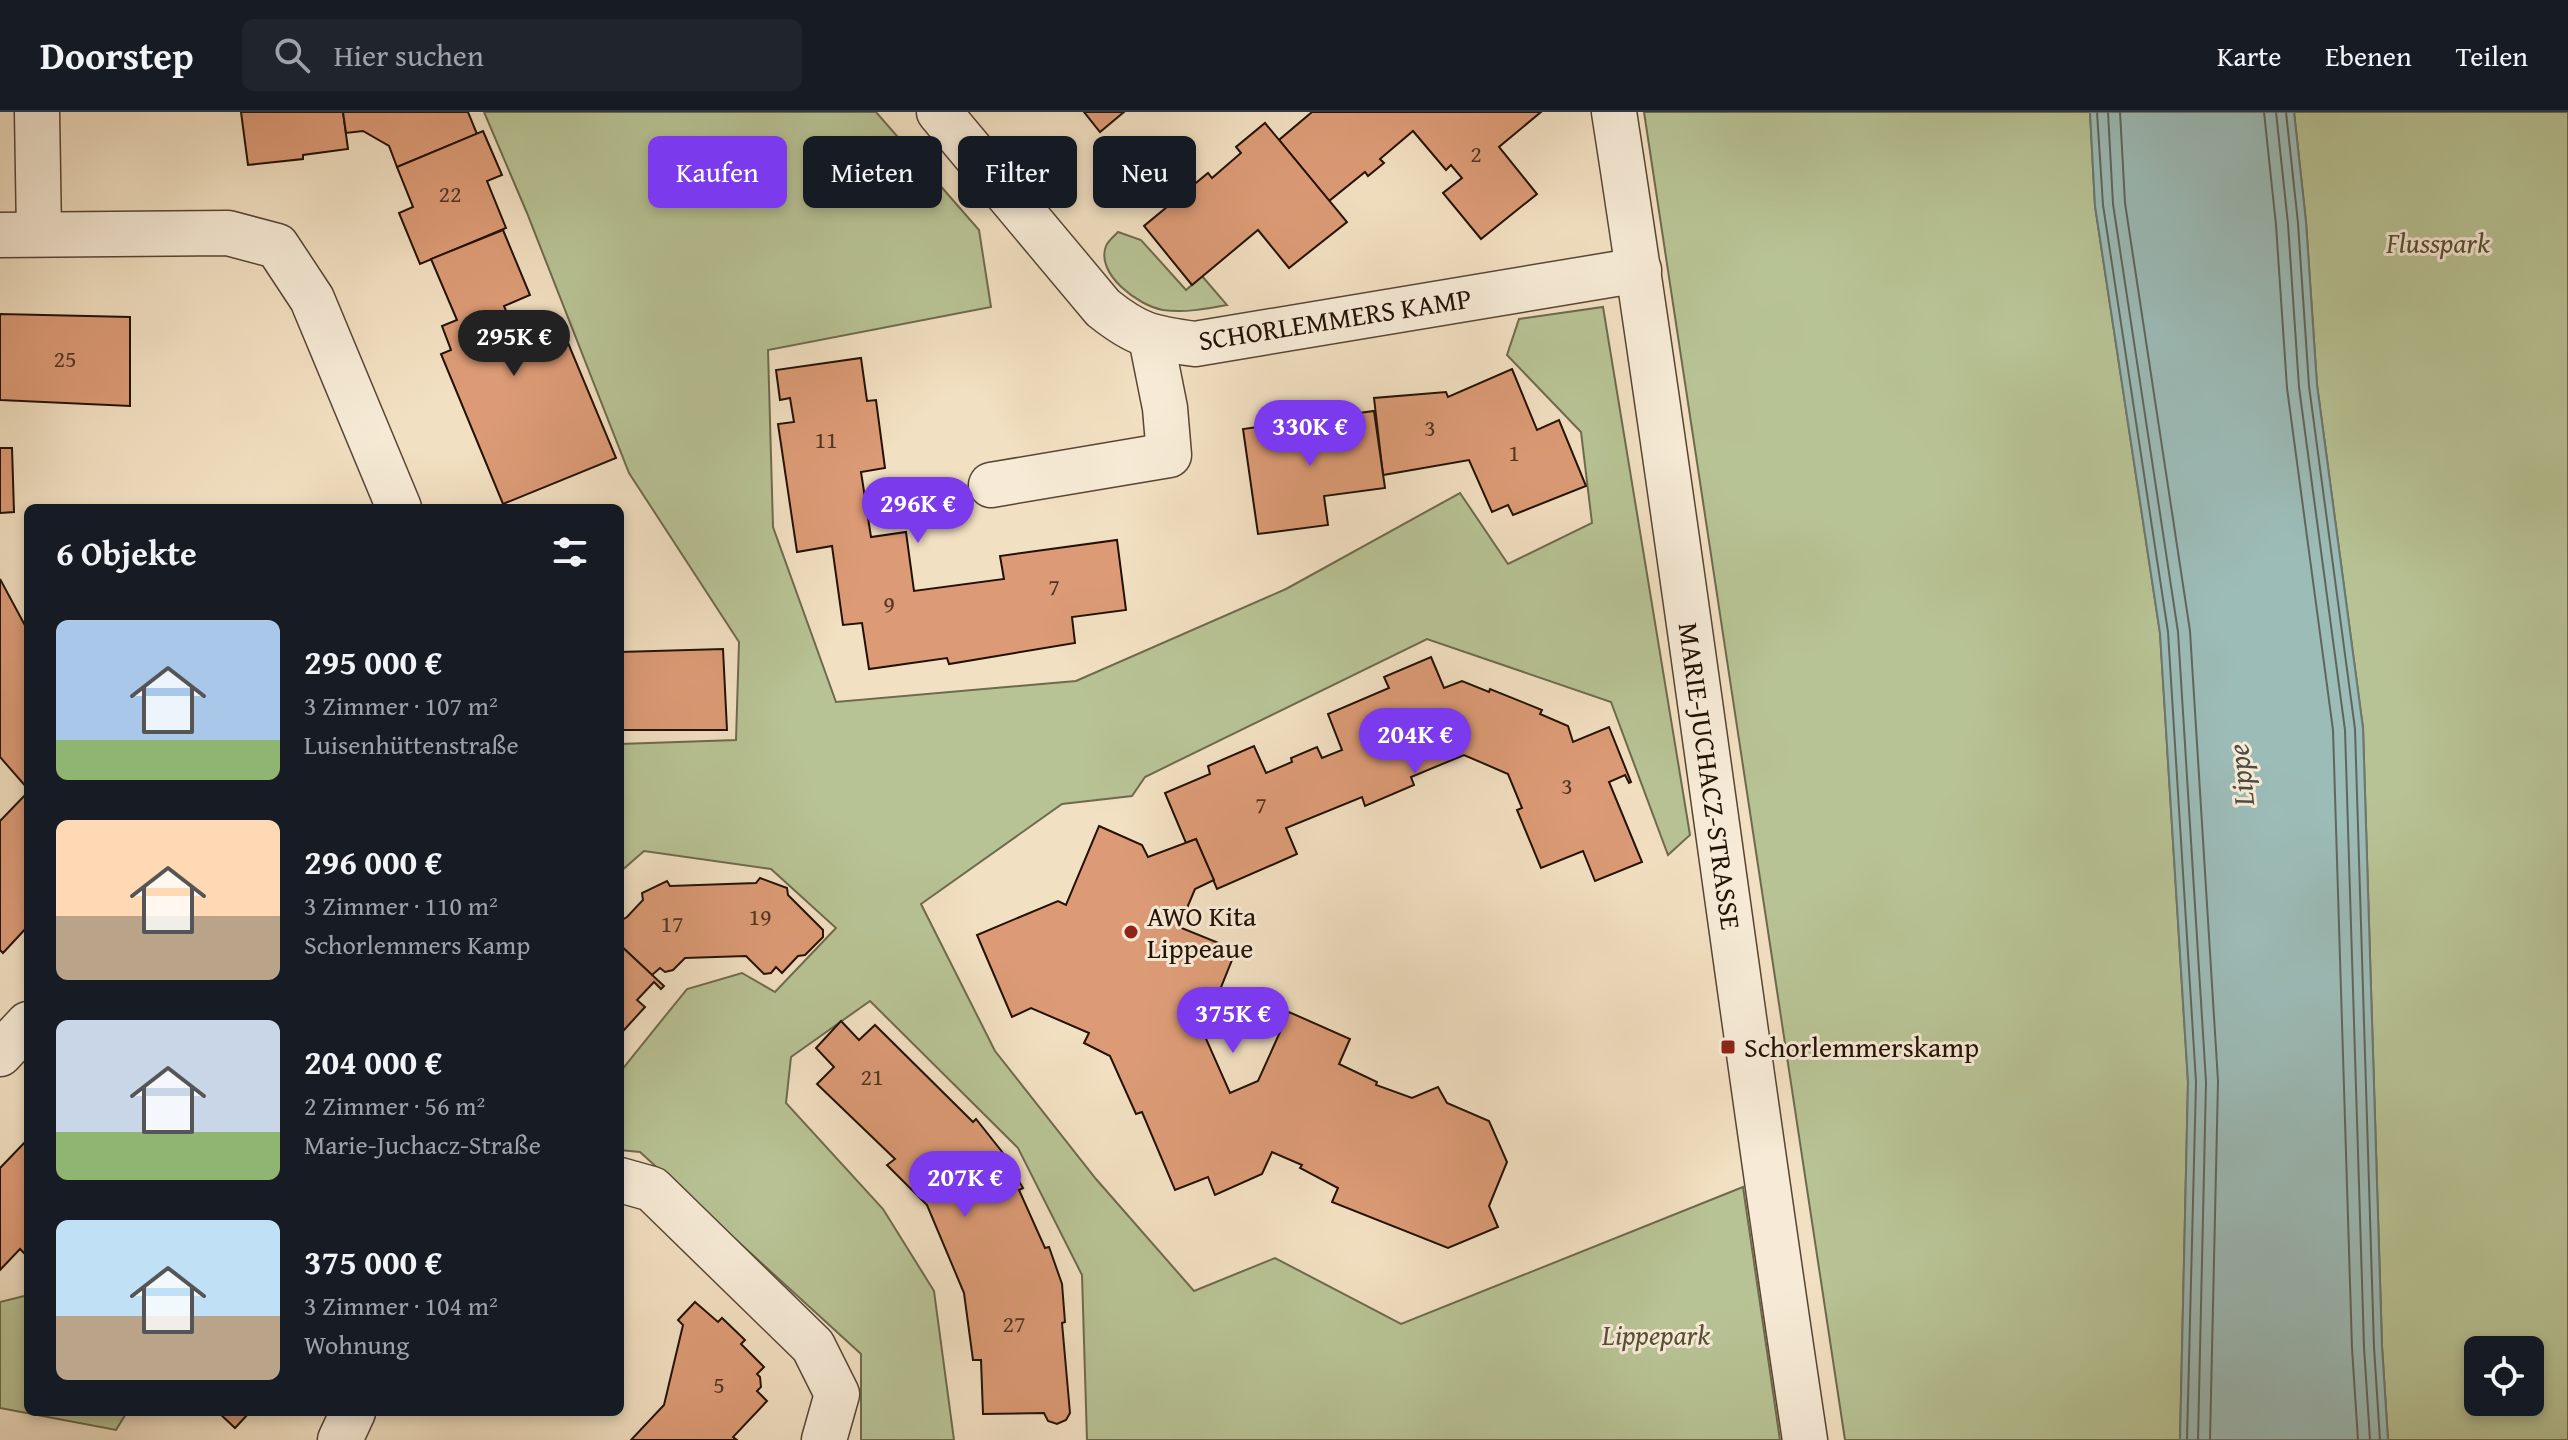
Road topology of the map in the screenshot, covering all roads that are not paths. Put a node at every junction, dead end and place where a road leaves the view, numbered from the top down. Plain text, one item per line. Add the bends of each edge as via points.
1 (37, 112) edge
2 (939, 112) edge
3 (1614, 112) edge
4 (20, 234) edge
5 (1639, 270) junction
6 (1151, 338) junction
7 (991, 485) dead end
8 (397, 504) edge
9 (24, 1028) edge
10 (0, 1054) edge
11 (624, 1181) edge
12 (351, 1416) edge
13 (340, 1440) edge
14 (824, 1440) edge
15 (1805, 1440) edge

1 - 4 street
2 - 6 street, SCHORLEMMERS KAMP via 1103,308
3 - 5 street, MARIE-JUCHACZ-STRASSE
4 - 8 street via 228,233 277,246 312,299
5 - 6 street, SCHORLEMMERS KAMP via 1195,344
5 - 15 street, MARIE-JUCHACZ-STRASSE
6 - 7 street via 1169,455
9 - 10 street
11 - 14 street via 652,1189 813,1346 837,1394
12 - 13 street

